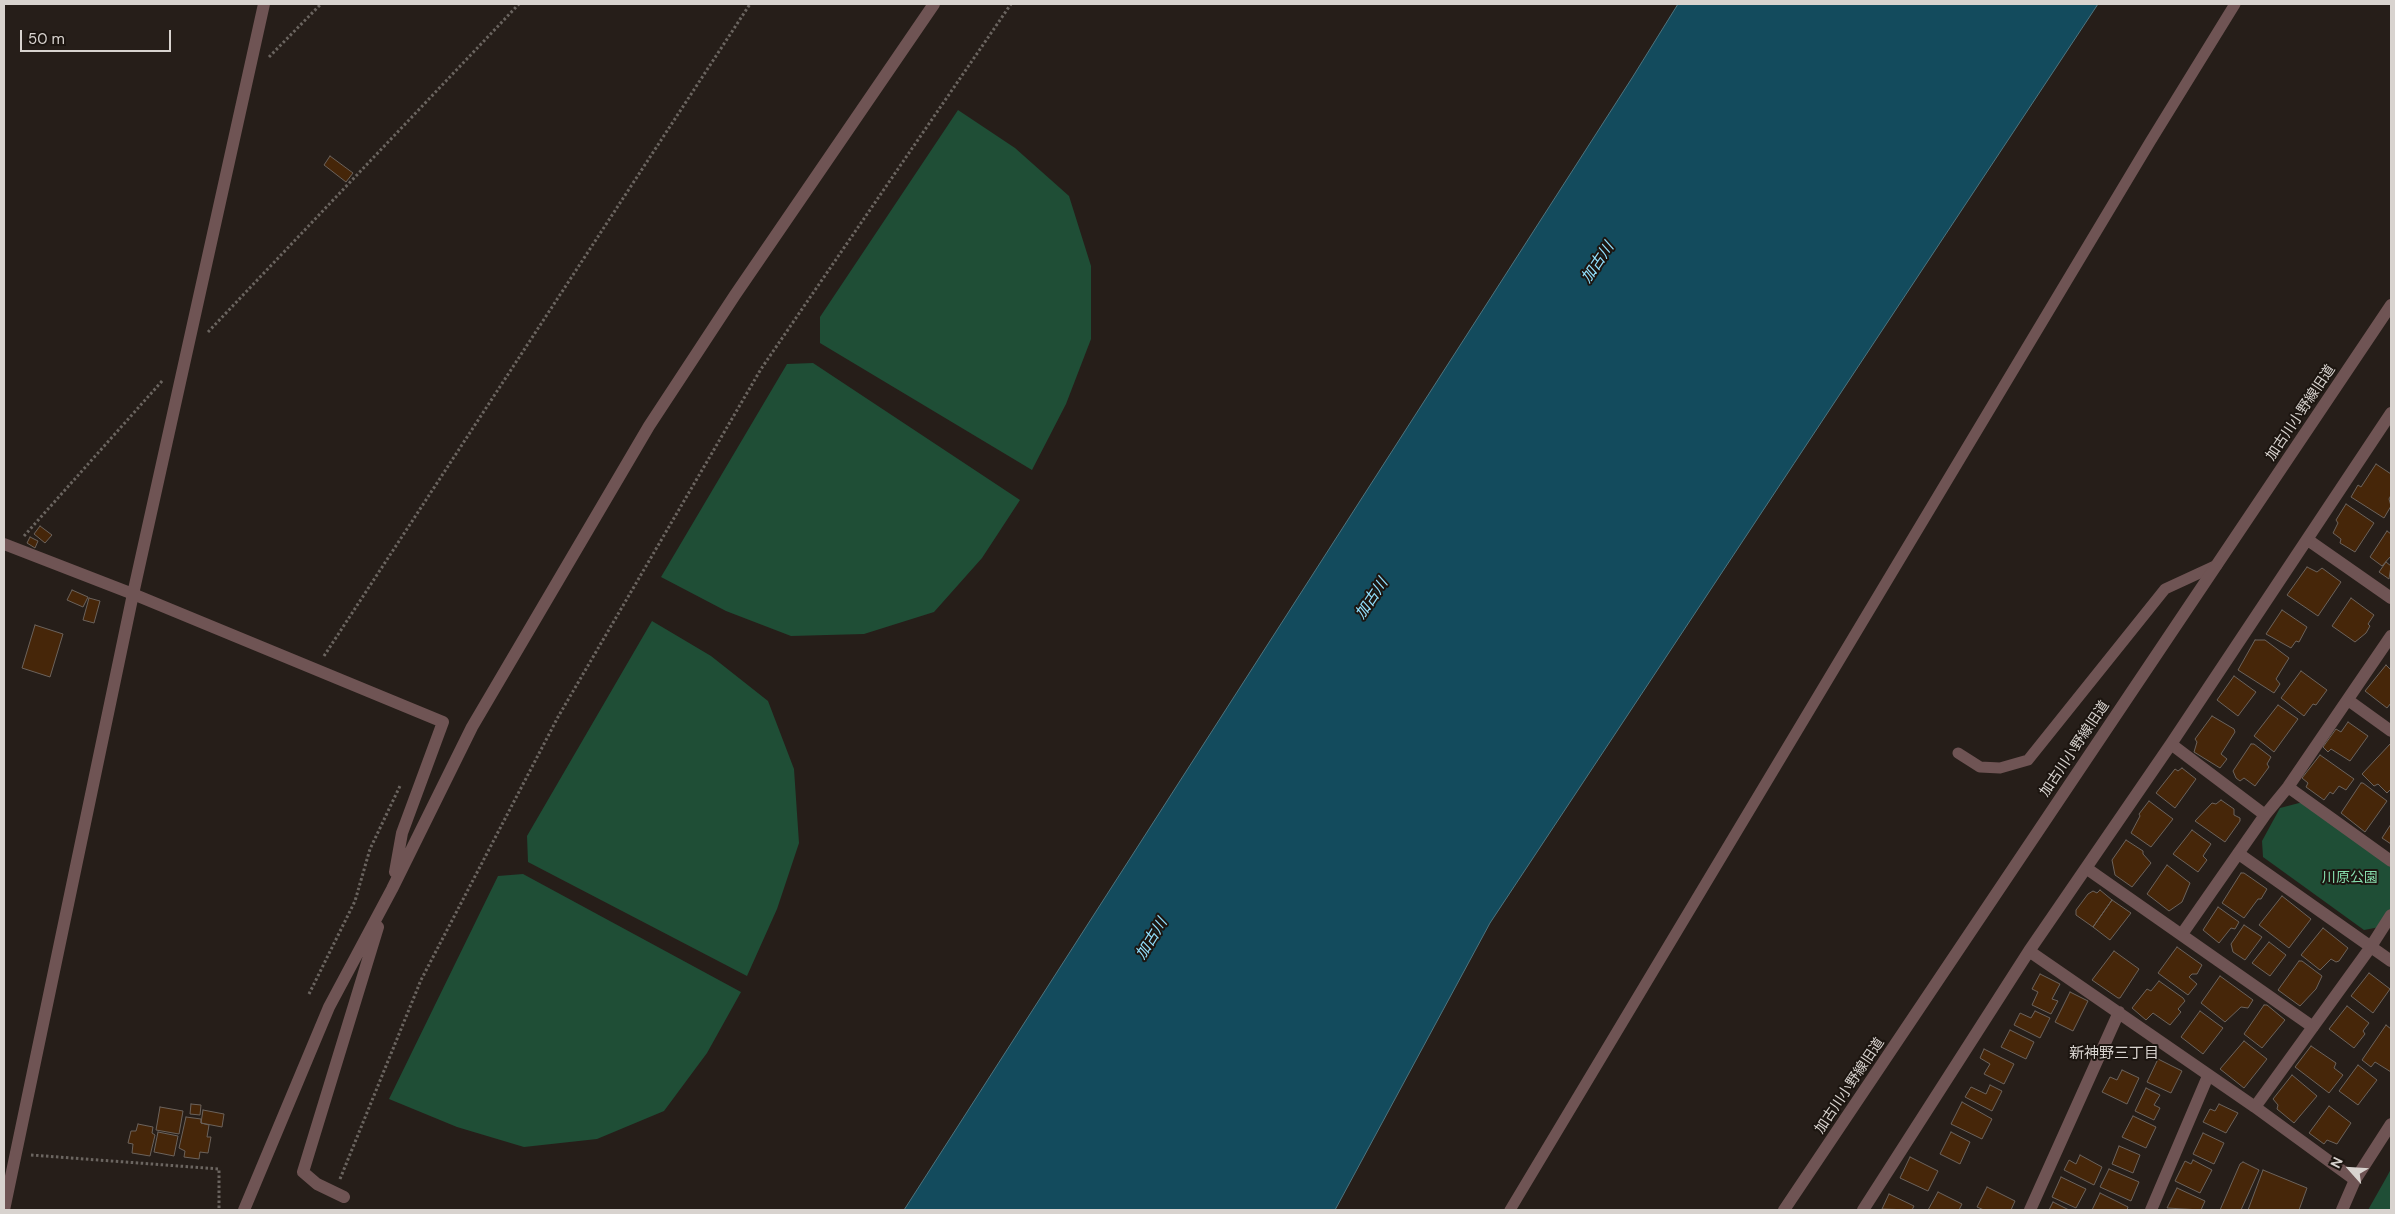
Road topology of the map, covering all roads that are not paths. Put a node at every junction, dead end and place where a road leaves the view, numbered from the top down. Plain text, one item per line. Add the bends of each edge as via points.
1 (264, 4) edge
2 (934, 4) edge
3 (2236, 4) edge
4 (2391, 306) edge
5 (2391, 413) edge
6 (2308, 540) junction
7 (9, 546) edge
8 (2217, 564) junction
9 (133, 594) junction
10 (2391, 598) edge
11 (2391, 636) edge
12 (2348, 700) junction
13 (2391, 731) edge
14 (2171, 744) junction
15 (1958, 753) dead end
16 (2288, 787) junction
17 (2265, 814) junction
18 (2239, 854) junction
19 (2391, 861) edge
20 (2086, 868) junction
21 (392, 888) junction
22 (2391, 915) edge
23 (2182, 934) junction
24 (2370, 948) junction
25 (2029, 951) junction
26 (2391, 961) edge
27 (2119, 1012) junction
28 (2313, 1027) junction
29 (2208, 1076) junction
30 (2255, 1106) junction
31 (2391, 1124) edge
32 (2355, 1180) junction
33 (338, 1195) road end
34 (4, 1210) edge
35 (244, 1210) edge
36 (1510, 1210) edge
37 (1784, 1210) edge
38 (1863, 1210) edge
39 (2030, 1210) edge
40 (2151, 1210) edge
41 (2342, 1210) edge

1 - 9 street
2 - 21 street via 649,426 472,727
3 - 36 lane via 2150,142
4 - 8 street, 加古川小野線旧道
5 - 6 street
6 - 10 street
6 - 14 street
7 - 9 street
8 - 15 lane via 2165,589 2028,760 2000,768 1980,767
8 - 37 street, 加古川小野線旧道
9 - 21 street via 443,722 402,833
9 - 34 street
11 - 12 street
12 - 13 street
12 - 16 street
14 - 17 street
14 - 20 street
16 - 17 street
16 - 19 street
17 - 18 street
18 - 23 street
18 - 24 street
20 - 23 street
20 - 25 street
21 - 33 street via 303,1172 316,1184
21 - 35 street via 329,1008
22 - 24 street
23 - 28 street
24 - 26 street
24 - 28 street
25 - 27 street
25 - 38 street
27 - 29 street
27 - 39 street
28 - 30 street
29 - 30 street
29 - 40 street
30 - 32 street
31 - 32 street
32 - 41 street

